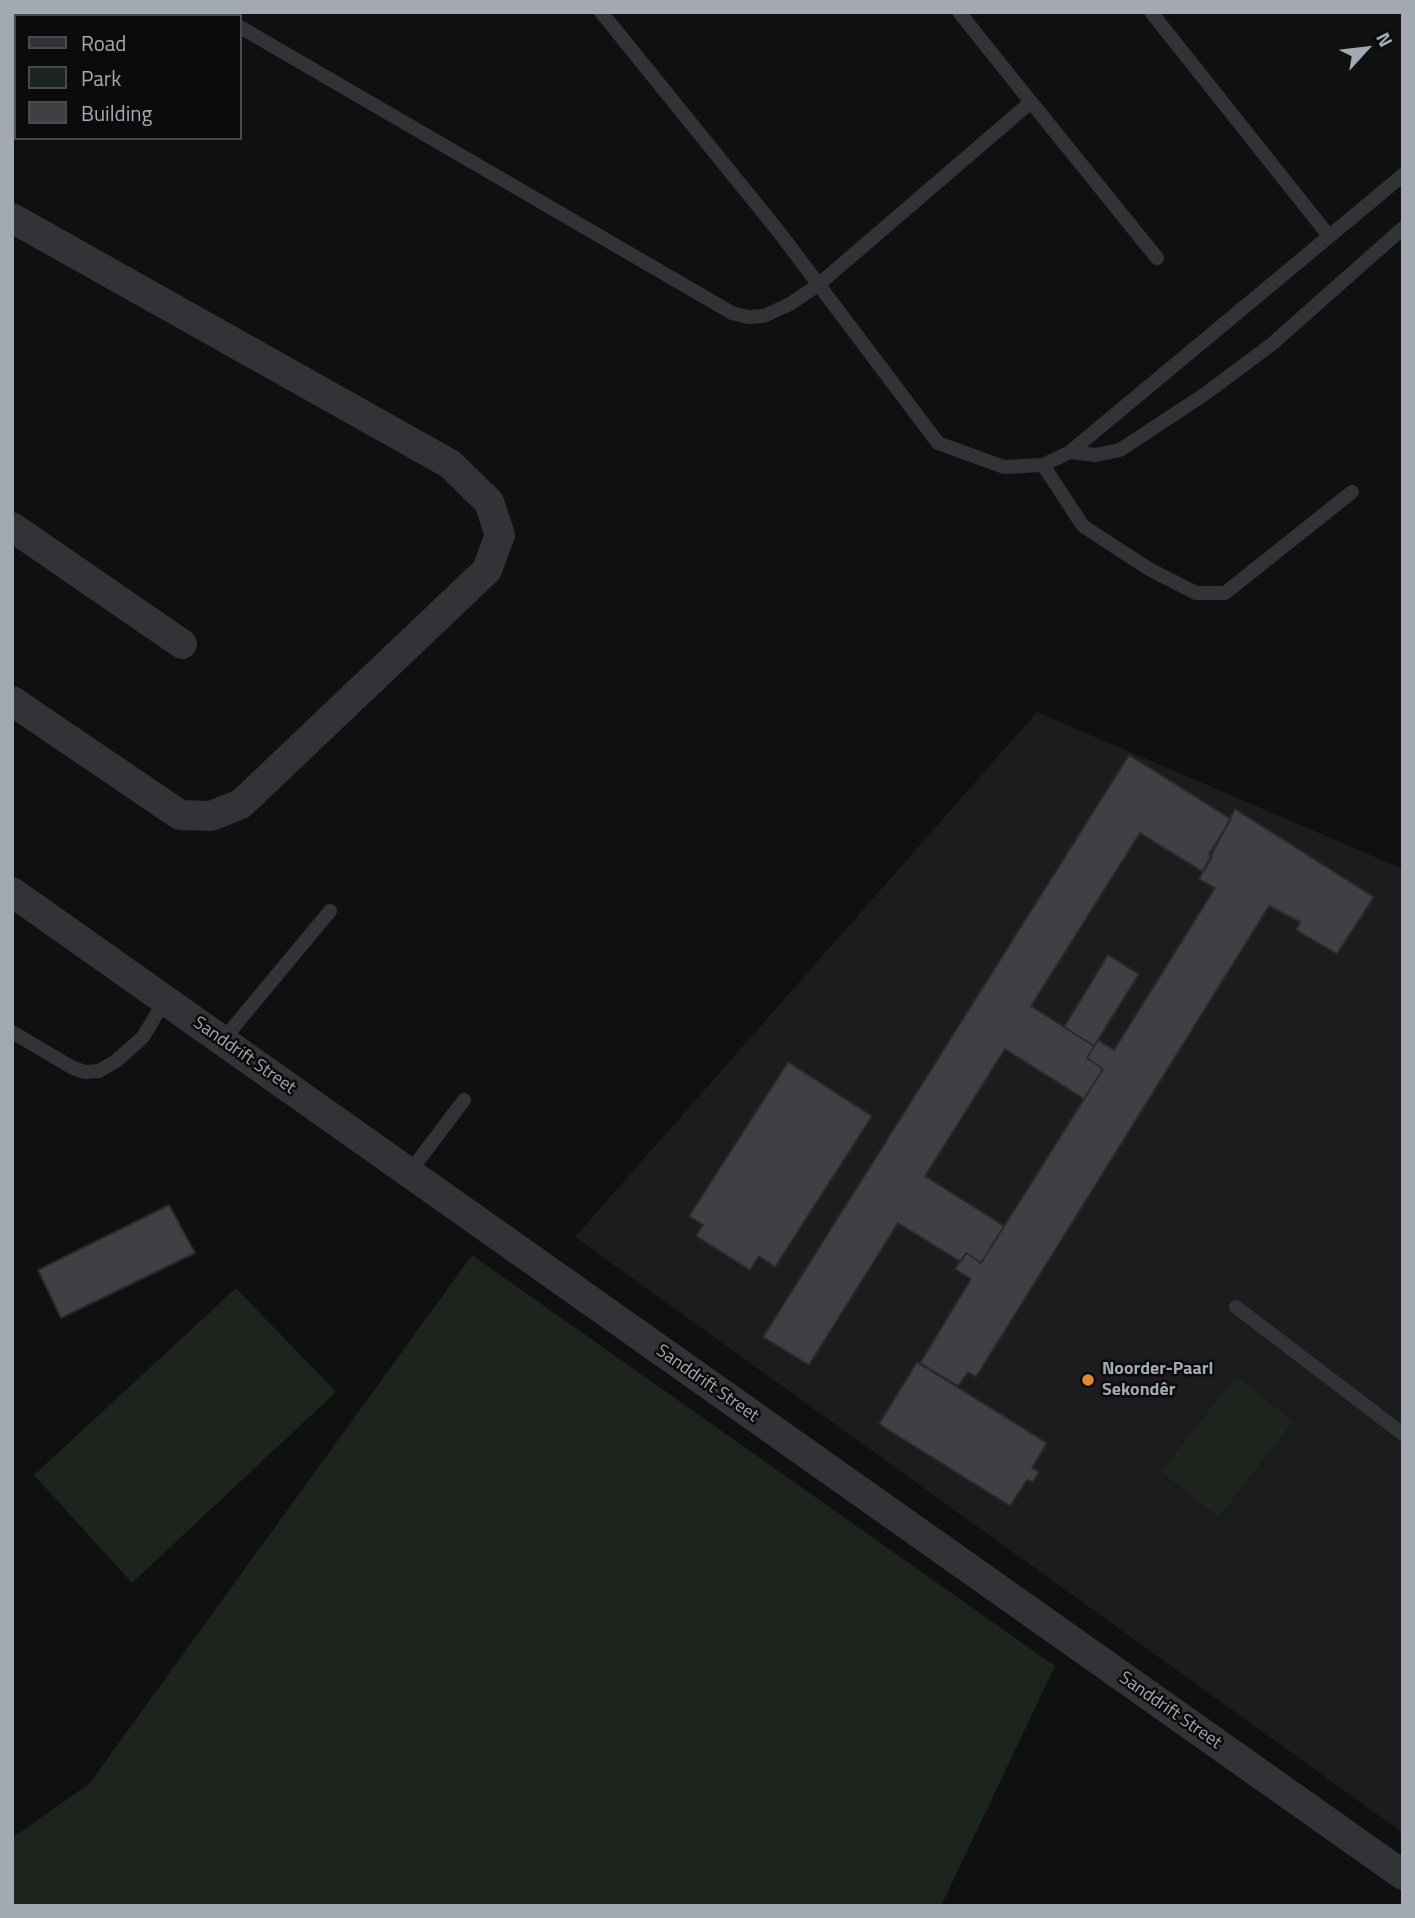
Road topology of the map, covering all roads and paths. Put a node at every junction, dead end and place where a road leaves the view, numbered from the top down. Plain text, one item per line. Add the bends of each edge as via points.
1 (601, 12) edge
2 (959, 12) edge
3 (1150, 12) edge
4 (242, 28) edge
5 (1031, 102) junction
6 (1403, 176) edge
7 (12, 218) edge
8 (1403, 228) edge
9 (1329, 236) junction
10 (1157, 258) dead end
11 (818, 285) junction
12 (1070, 452) junction
13 (1043, 465) junction
14 (1352, 492) dead end
15 (12, 527) edge
16 (182, 644) dead end
17 (12, 701) edge
18 (12, 892) edge
19 (330, 911) dead end
20 (165, 1000) junction
21 (12, 1032) edge
22 (222, 1041) junction
23 (464, 1100) dead end
24 (409, 1173) junction
25 (1236, 1307) dead end
26 (1403, 1434) edge
27 (1403, 1875) edge

1 - 11 lane
2 - 5 lane
3 - 9 lane
4 - 11 lane via 732,313 764,316
5 - 10 lane
5 - 11 lane
6 - 9 lane
7 - 17 street via 450,464 489,502 500,535 487,570 242,804 211,816 180,815
8 - 12 lane via 1272,344 1205,394 1120,450 1096,455
9 - 12 lane
11 - 13 lane via 937,443 1004,467
12 - 13 lane
13 - 14 lane via 1083,526 1196,593 1225,593
15 - 16 street
18 - 20 street, Sanddrift Street
19 - 22 lane
20 - 21 lane via 143,1037 99,1071 73,1068
20 - 22 street, Sanddrift Street
22 - 24 street, Sanddrift Street
23 - 24 lane
24 - 27 street, Sanddrift Street
25 - 26 lane

